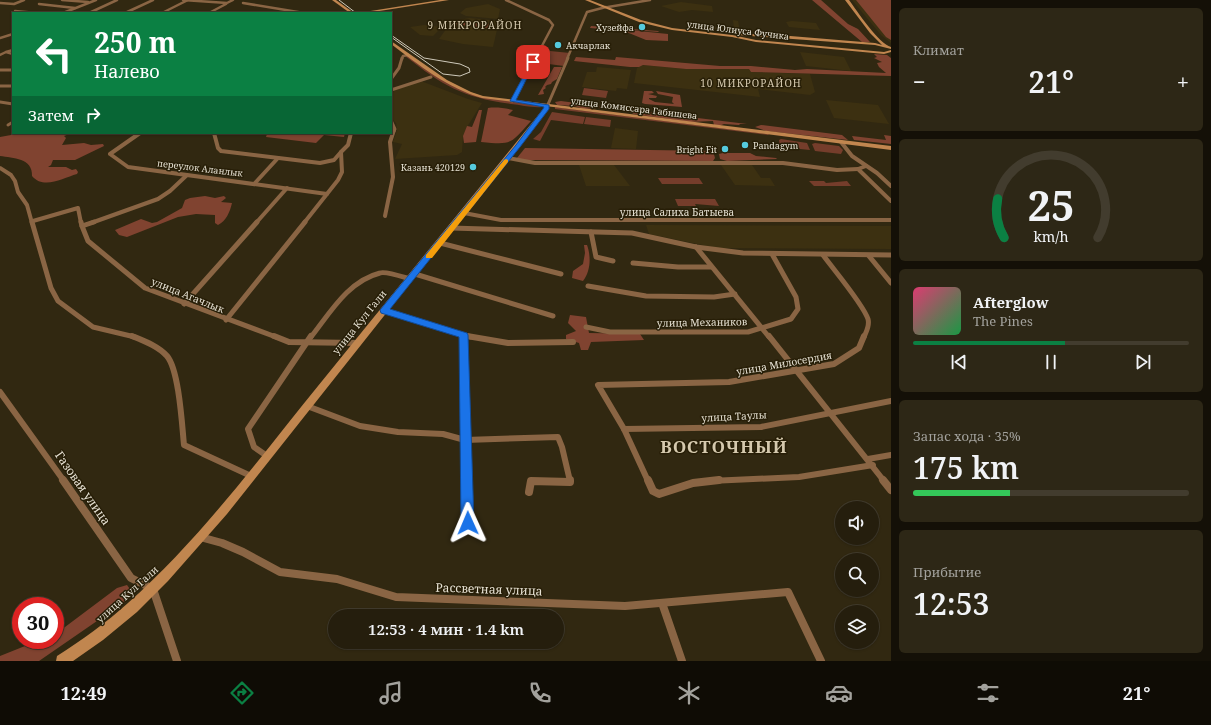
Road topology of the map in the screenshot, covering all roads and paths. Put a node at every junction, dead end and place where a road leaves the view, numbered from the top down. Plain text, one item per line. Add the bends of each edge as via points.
1 (24, 0) edge
2 (62, 0) edge
3 (96, 0) edge
4 (117, 0) edge
5 (153, 0) edge
6 (183, 0) edge
7 (188, 0) edge
8 (233, 0) edge
9 (328, 0) edge
10 (334, 0) edge
11 (447, 0) edge
12 (506, 0) edge
13 (587, 0) edge
14 (590, 0) edge
15 (650, 0) edge
16 (844, 0) edge
17 (847, 0) edge
18 (91, 2) junction
19 (0, 3) edge
20 (226, 3) junction
21 (243, 3) dead end
22 (39, 4) dead end
23 (607, 7) junction
24 (75, 8) junction
25 (16, 11) dead end
26 (26, 12) edge
27 (65, 12) edge
28 (91, 12) edge
29 (127, 12) edge
30 (164, 12) edge
31 (211, 12) edge
32 (298, 12) edge
33 (345, 12) edge
34 (351, 12) edge
35 (367, 12) edge
36 (12, 34) edge
37 (739, 35) junction
38 (732, 36) junction
39 (870, 37) junction
40 (876, 37) junction
41 (0, 38) edge
42 (392, 43) edge
43 (880, 45) junction
44 (392, 48) edge
45 (12, 50) edge
46 (890, 50) edge
47 (6, 52) junction
48 (12, 54) edge
49 (0, 55) edge
50 (406, 56) junction
51 (0, 70) edge
52 (12, 70) edge
53 (431, 77) junction
54 (392, 78) edge
55 (0, 86) edge
56 (12, 86) edge
57 (392, 90) edge
58 (512, 101) junction
59 (0, 102) edge
60 (12, 104) edge
61 (546, 108) junction
62 (392, 122) edge
63 (12, 123) edge
64 (8, 125) dead end
65 (139, 134) edge
66 (214, 134) edge
67 (351, 134) edge
68 (842, 144) junction
69 (891, 148) edge
70 (341, 152) junction
71 (891, 152) edge
72 (278, 158) junction
73 (508, 158) junction
74 (866, 166) junction
75 (0, 168) edge
76 (858, 170) junction
77 (187, 175) junction
78 (254, 183) junction
79 (891, 186) edge
80 (287, 188) junction
81 (327, 194) junction
82 (891, 201) edge
83 (464, 213) junction
84 (385, 216) dead end
85 (891, 220) edge
86 (33, 221) junction
87 (82, 226) junction
88 (451, 228) junction
89 (591, 232) junction
90 (440, 242) junction
91 (696, 247) junction
92 (772, 254) junction
93 (823, 255) junction
94 (891, 255) edge
95 (868, 256) junction
96 (613, 261) dead end
97 (633, 263) dead end
98 (711, 267) junction
99 (561, 274) dead end
100 (412, 277) junction
101 (891, 283) edge
102 (588, 286) dead end
103 (735, 294) junction
104 (184, 304) junction
105 (384, 310) junction
106 (553, 316) dead end
107 (226, 320) junction
108 (586, 327) dead end
109 (761, 327) junction
110 (463, 335) junction
111 (307, 342) junction
112 (573, 342) dead end
113 (358, 343) junction
114 (796, 371) junction
115 (0, 392) edge
116 (891, 401) edge
117 (307, 406) junction
118 (831, 413) junction
119 (624, 429) junction
120 (465, 440) junction
121 (891, 455) edge
122 (267, 456) junction
123 (870, 462) junction
124 (251, 476) junction
125 (891, 490) edge
126 (529, 492) dead end
127 (468, 523) dead end
128 (200, 537) junction
129 (153, 589) junction
130 (662, 602) junction
131 (62, 661) edge
132 (177, 661) edge
133 (682, 661) edge
134 (821, 661) edge

1 - 19 street via 14,4
2 - 18 street
3 - 18 street
4 - 28 street
5 - 29 street
6 - 7 street
7 - 20 street
7 - 30 street
8 - 20 street
9 - 33 street
10 - 34 street
11 - 35 street
12 - 58 street via 550,20 553,25
13 - 23 street, улица Юлиуса Фучика
14 - 23 street, улица Юлиуса Фучика
15 - 23 street, улица Кул Гали
16 - 39 street
17 - 40 street
18 - 24 street
20 - 31 street
21 - 32 street
22 - 24 street
23 - 37 street, улица Юлиуса Фучика via 669,27
23 - 38 street, улица Юлиуса Фучика via 662,27
23 - 61 street, улица Кул Гали via 587,12
24 - 27 street
25 - 26 street
36 - 41 street
37 - 38 street
37 - 43 street, улица Юлиуса Фучика via 769,35
38 - 46 street, улица Юлиуса Фучика via 756,41
39 - 40 street
39 - 43 street
40 - 46 street
42 - 50 street, улица Комиссара Габишева
43 - 46 street, улица Юлиуса Фучика
44 - 50 street, улица Комиссара Габишева
45 - 47 street
47 - 48 street
47 - 49 street
50 - 53 street, улица Комиссара Габишева
50 - 54 street
50 - 58 street, улица Комиссара Габишева via 460,89 482,97
51 - 52 street
53 - 57 street
53 - 61 street, улица Комиссара Габишева via 451,90 471,98
55 - 56 street
58 - 61 street, улица Комиссара Габишева
59 - 60 street
61 - 68 street, улица Комиссара Габишева
61 - 73 street, улица Кул Гали
62 - 84 street via 395,129 390,142 392,177
63 - 64 street
65 - 77 street, переулок Аланлык via 110,154 128,167
66 - 72 street via 221,151
67 - 70 street via 348,145
68 - 69 street, улица Комиссара Габишева
68 - 71 street, улица Комиссара Габишева
68 - 74 street via 852,156
70 - 72 street via 328,163
70 - 81 street via 342,172
72 - 78 street
73 - 76 street via 535,163 783,163 823,169
73 - 83 street, улица Кул Гали
74 - 76 street
74 - 79 street
75 - 86 street via 15,181 18,192 28,205
76 - 82 street
77 - 78 street, переулок Аланлык
77 - 87 street via 158,199
78 - 80 street, переулок Аланлык
80 - 81 street, переулок Аланлык
80 - 104 street
81 - 107 street
83 - 85 street, улица Салиха Батыева via 501,220
83 - 88 street, улица Кул Гали
86 - 87 street, улица Агачлык via 78,208
86 - 124 street via 51,288 58,301 93,327 129,335 153,345 168,357 177,381 184,445
87 - 104 street, улица Агачлык via 88,241 145,288
88 - 89 street
88 - 90 street, улица Кул Гали
89 - 91 street via 632,233
89 - 96 street via 596,258
90 - 99 street
90 - 100 street, улица Кул Гали
91 - 92 street
91 - 98 street
92 - 93 street
92 - 109 street, улица Механиков via 796,297 798,309 792,319
93 - 95 street
93 - 114 street, улица Милосердия via 861,306 868,320 868,328 859,348 834,364
94 - 95 street
95 - 101 street
97 - 98 street
98 - 103 street
100 - 105 street, улица Кул Гали
100 - 106 street
100 - 111 street via 381,272 356,284 346,292
102 - 103 street via 646,296 714,297
103 - 109 street
104 - 107 street, улица Агачлык
105 - 110 street
105 - 113 street, улица Кул Гали
107 - 111 street, улица Агачлык via 289,342
108 - 109 street, улица Механиков via 610,332 748,332
109 - 114 street
110 - 112 street via 500,342
110 - 120 street
111 - 113 street, улица Агачлык
111 - 122 street via 248,429 254,447
113 - 117 street, улица Кул Гали
114 - 118 street
114 - 119 street, улица Милосердия via 729,382 598,385
115 - 129 street, Газовая улица via 131,578
116 - 118 street, улица Таулы
117 - 120 street via 360,426 398,432 443,434
117 - 122 street, улица Кул Гали
118 - 119 street, улица Таулы via 761,427
118 - 123 street
119 - 123 street via 653,491 659,494 693,483 799,477
120 - 126 street via 558,437 570,482 530,481
120 - 127 street
121 - 123 street
122 - 124 street, улица Кул Гали
123 - 125 street
124 - 128 street, улица Кул Гали
128 - 129 street, улица Кул Гали
128 - 130 street, Рассветная улица via 243,552 280,572 337,579 396,597 625,606
129 - 131 street, улица Кул Гали via 112,625
129 - 132 street
130 - 133 street
130 - 134 street, Рассветная улица via 788,592

